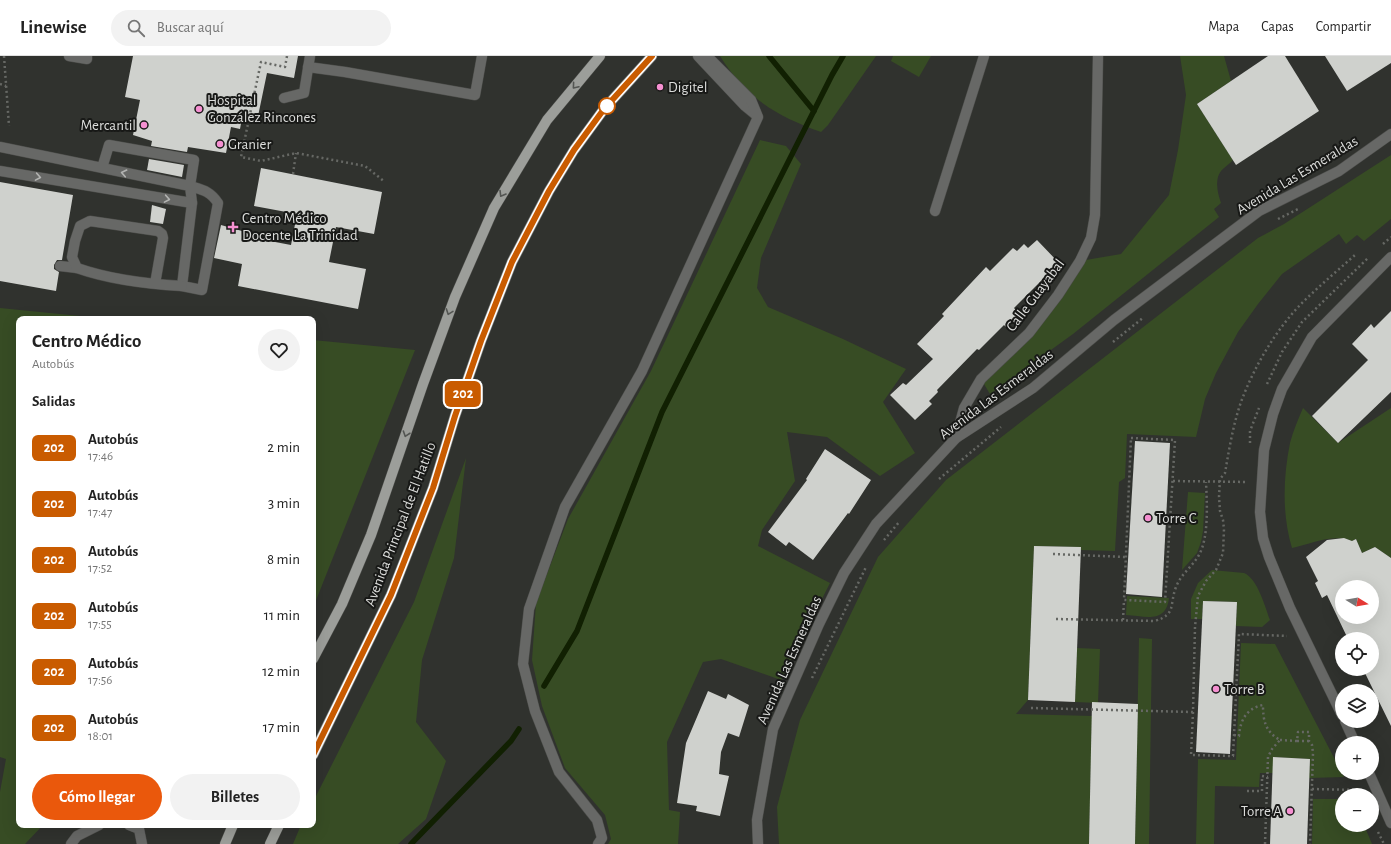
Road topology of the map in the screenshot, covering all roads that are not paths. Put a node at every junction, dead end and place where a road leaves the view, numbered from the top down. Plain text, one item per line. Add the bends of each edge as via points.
1 (69, 56) edge
2 (87, 56) edge
3 (310, 56) edge
4 (482, 56) edge
5 (600, 56) edge
6 (652, 56) edge
7 (698, 56) edge
8 (707, 56) edge
9 (984, 56) edge
10 (1098, 56) edge
11 (308, 66) junction
12 (284, 98) dead end
13 (758, 117) junction
14 (1391, 134) edge
15 (0, 147) edge
16 (102, 168) junction
17 (0, 170) edge
18 (190, 186) junction
19 (192, 203) junction
20 (935, 211) dead end
21 (1391, 257) edge
22 (60, 266) dead end
23 (77, 268) junction
24 (155, 284) junction
25 (182, 286) junction
26 (956, 438) junction
27 (316, 653) edge
28 (1335, 701) edge
29 (316, 749) edge
30 (1372, 780) edge
31 (1391, 823) edge
32 (93, 828) edge
33 (139, 828) edge
34 (232, 828) edge
35 (278, 828) edge
36 (71, 844) edge
37 (142, 844) edge
38 (225, 844) edge
39 (270, 844) edge
40 (598, 844) edge
41 (758, 844) edge

1 - 2 street via 87,59
3 - 11 street
4 - 11 street via 475,95
5 -> 27 main road, Avenida Principal de El Hatillo via 547,120 494,208 454,297 371,535 342,604
6 - 29 main road, Avenida Principal de El Hatillo via 604,109 574,150 549,191 512,262 481,341 433,488 391,595
7 - 13 street
8 - 13 street via 751,100
9 - 20 street
10 - 26 street, Calle Guayabal via 1095,215 1091,238 1080,261 1058,295 1029,333 981,379 964,408
11 - 12 street via 304,93
13 - 40 street via 642,371 565,507 529,609 523,664 535,710 558,772 597,820 602,838
14 - 26 street, Avenida Las Esmeraldas via 1339,170 1260,211 1114,320 1033,388
15 - 16 street
18 -> 16 street
16 - 18 street via 109,145 194,160
17 -> 19 street
18 - 19 street
18 - 25 street via 204,190 218,203 202,290
19 - 25 street
21 - 28 street via 1312,337 1282,389 1264,450 1260,512 1263,538 1290,608
22 - 23 street
23 - 24 street via 96,275
23 - 24 street via 72,257 75,241 80,226 90,221 158,231 163,238
24 - 25 street
26 - 41 street, Avenida Las Esmeraldas via 876,524 844,573 819,624 773,729 757,820
30 - 31 street
32 - 36 street via 77,836
33 - 37 street
34 - 38 main road
35 - 39 main road

